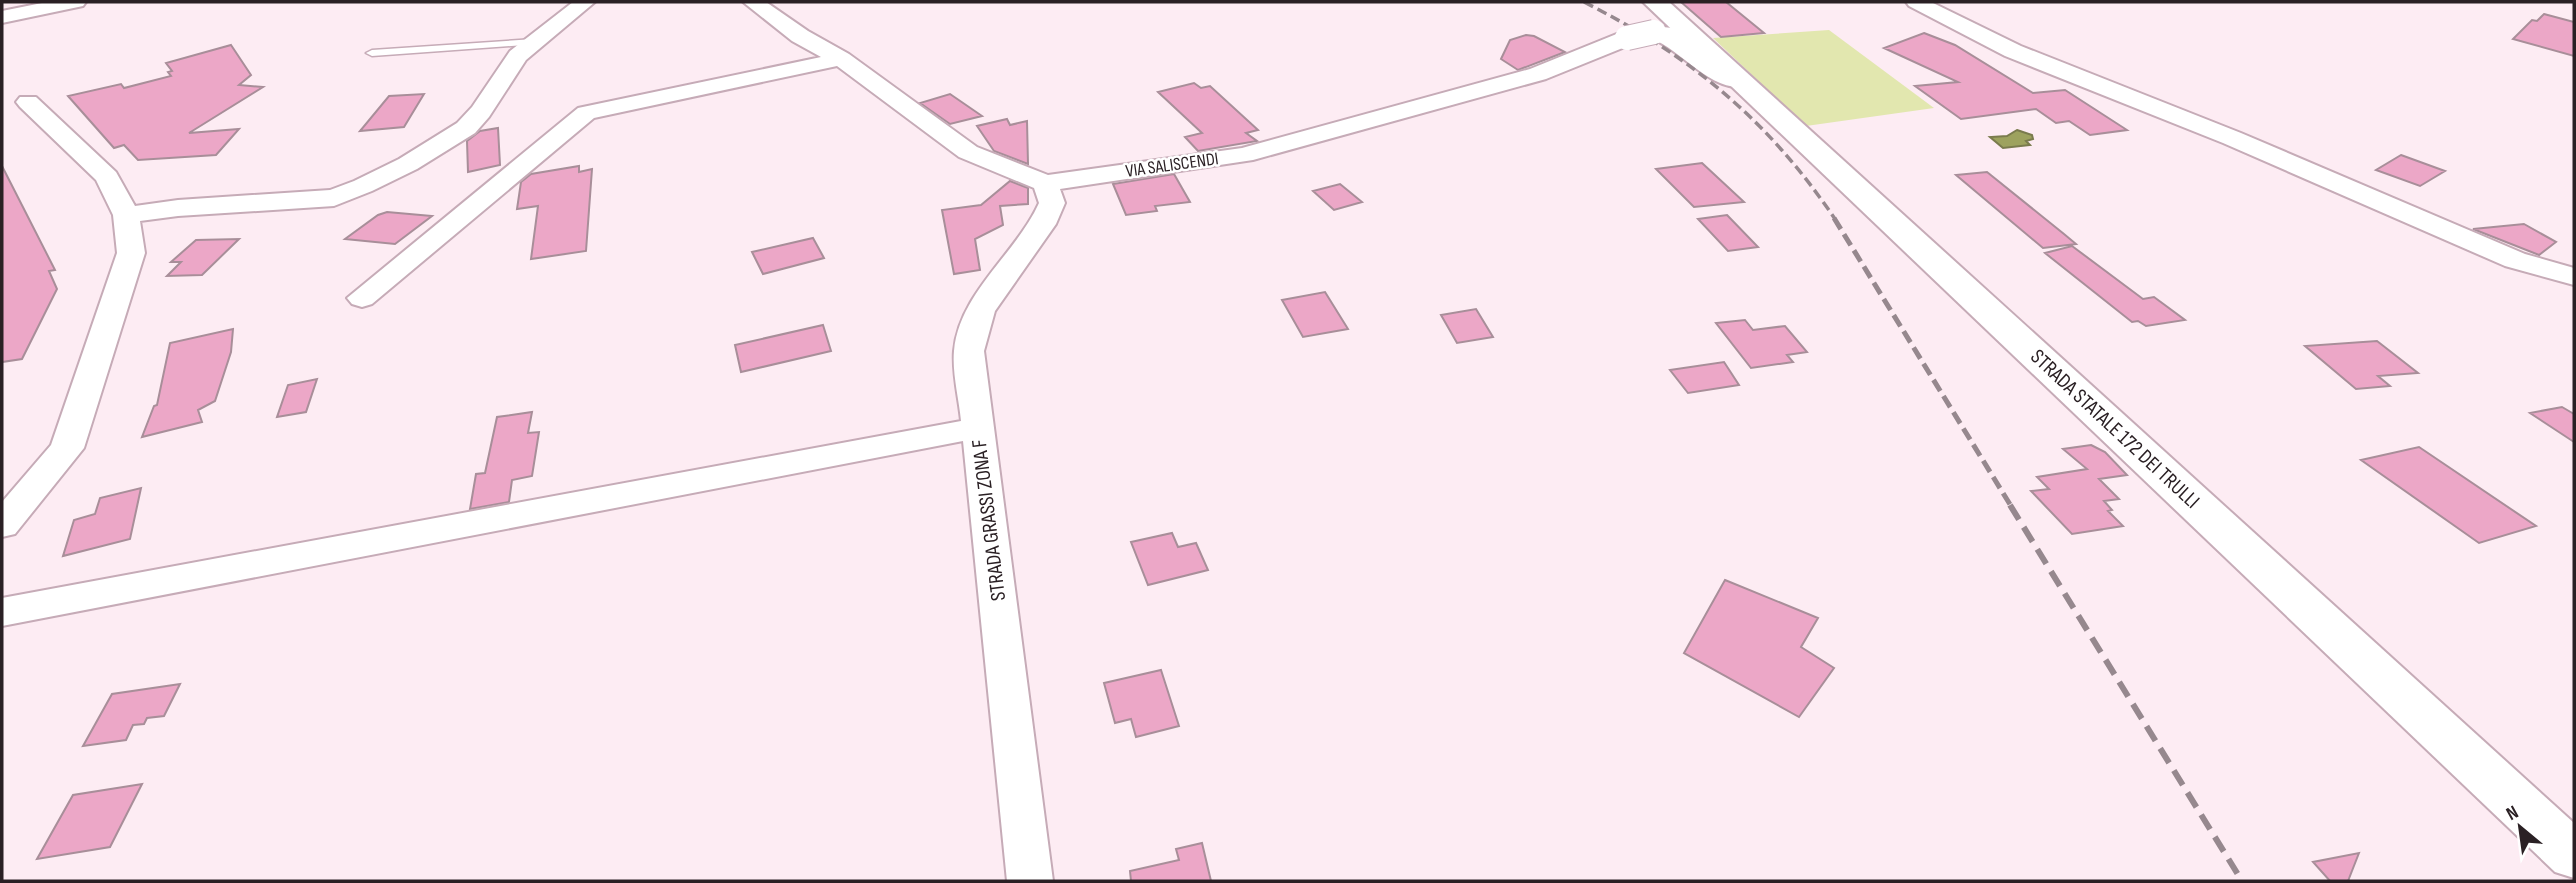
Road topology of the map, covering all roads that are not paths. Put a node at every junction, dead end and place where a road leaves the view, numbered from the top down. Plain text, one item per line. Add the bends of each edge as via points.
1 (76, 2) edge
2 (585, 2) edge
3 (753, 2) edge
4 (1916, 2) edge
5 (2, 17) edge
6 (1655, 17) edge
7 (534, 42) junction
8 (372, 53) dead end
9 (841, 59) junction
10 (28, 102) dead end
11 (1045, 183) junction
12 (126, 215) junction
13 (2574, 276) edge
14 (362, 298) dead end
15 (978, 428) junction
16 (2, 525) edge
17 (2, 612) edge
18 (2574, 856) edge
19 (1030, 881) edge

1 - 5 street
2 - 7 street
3 - 9 street, VIA SALISCENDI
4 - 13 street via 2013,51 2232,138 2515,260
6 - 11 street, VIA SALISCENDI, bridge via 1627,38 1538,74 1244,155
6 - 18 main road, STRADA STATALE 172 DEI TRULLI via 1740,81
7 - 8 lane
7 - 12 street via 518,56 466,128 363,186 334,198
9 - 11 street, VIA SALISCENDI via 968,152
9 - 14 street via 586,113
10 - 12 street via 107,177
11 - 15 street, STRADA GRASSI ZONA F via 1052,203 980,311 972,338 969,351
12 - 16 street via 131,253 67,448
15 - 17 street
15 - 19 street, STRADA GRASSI ZONA F

